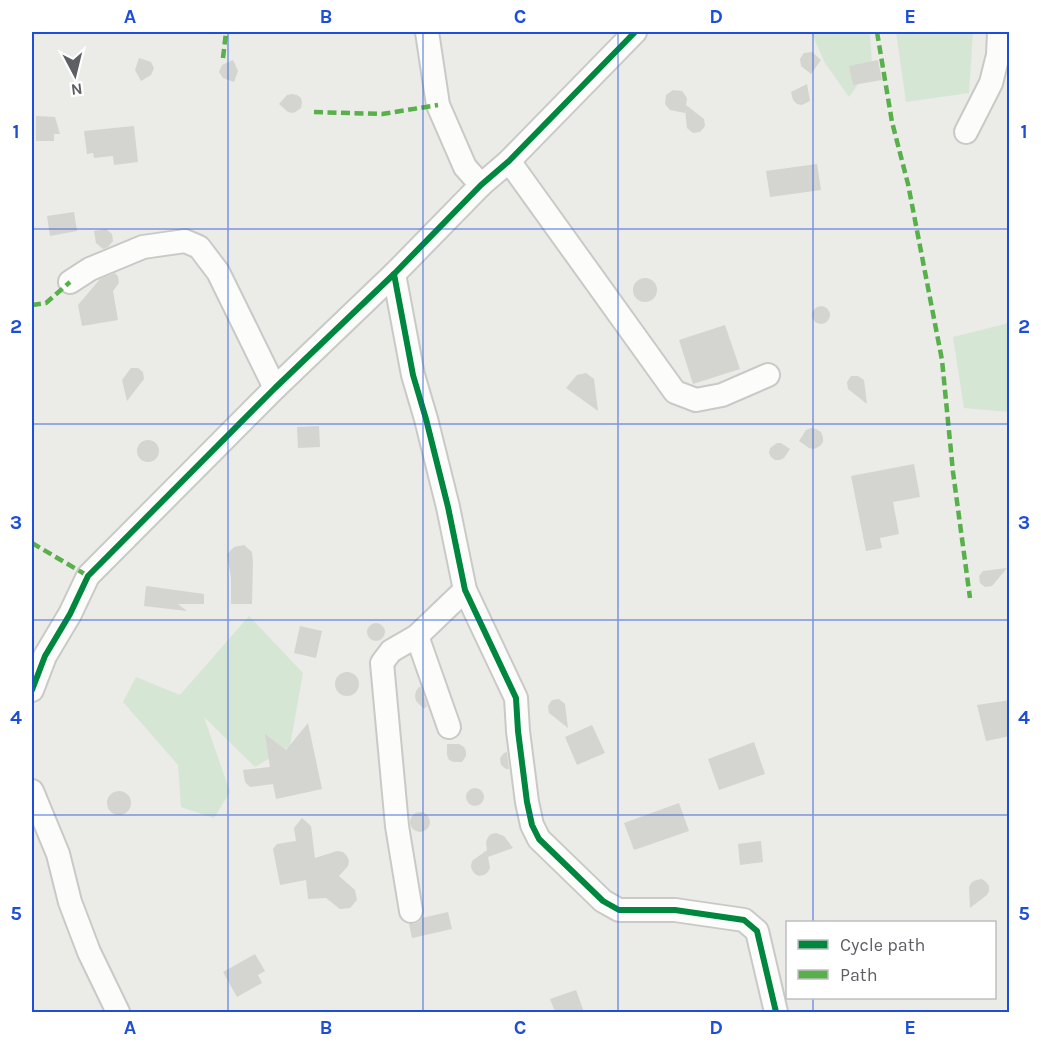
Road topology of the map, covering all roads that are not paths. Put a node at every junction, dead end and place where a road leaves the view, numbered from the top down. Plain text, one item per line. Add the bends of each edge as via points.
1 (428, 32) edge
2 (635, 32) edge
3 (999, 32) edge
4 (966, 132) dead end
5 (509, 161) junction
6 (481, 185) junction
7 (394, 274) junction
8 (70, 282) dead end
9 (768, 375) dead end
10 (275, 388) junction
11 (465, 590) junction
12 (417, 636) junction
13 (32, 690) edge
14 (449, 727) dead end
15 (32, 791) edge
16 (411, 911) dead end
17 (118, 1012) edge
18 (777, 1012) edge

1 - 6 street via 438,105 465,167
2 - 5 street
3 - 4 street via 991,83
5 - 6 street
5 - 9 street via 675,392 696,400 722,395
6 - 7 street
7 - 10 street
7 - 11 street via 413,375
8 - 10 street via 90,269 143,247 185,241 199,247 218,272
10 - 13 street via 88,576 45,656
11 - 12 street
11 - 18 street via 516,698 527,802 539,839 603,900 619,910 675,910 744,920 757,931
12 - 14 street
12 - 16 street via 391,651 382,663 397,826
15 - 17 street via 58,854 70,902 89,952

